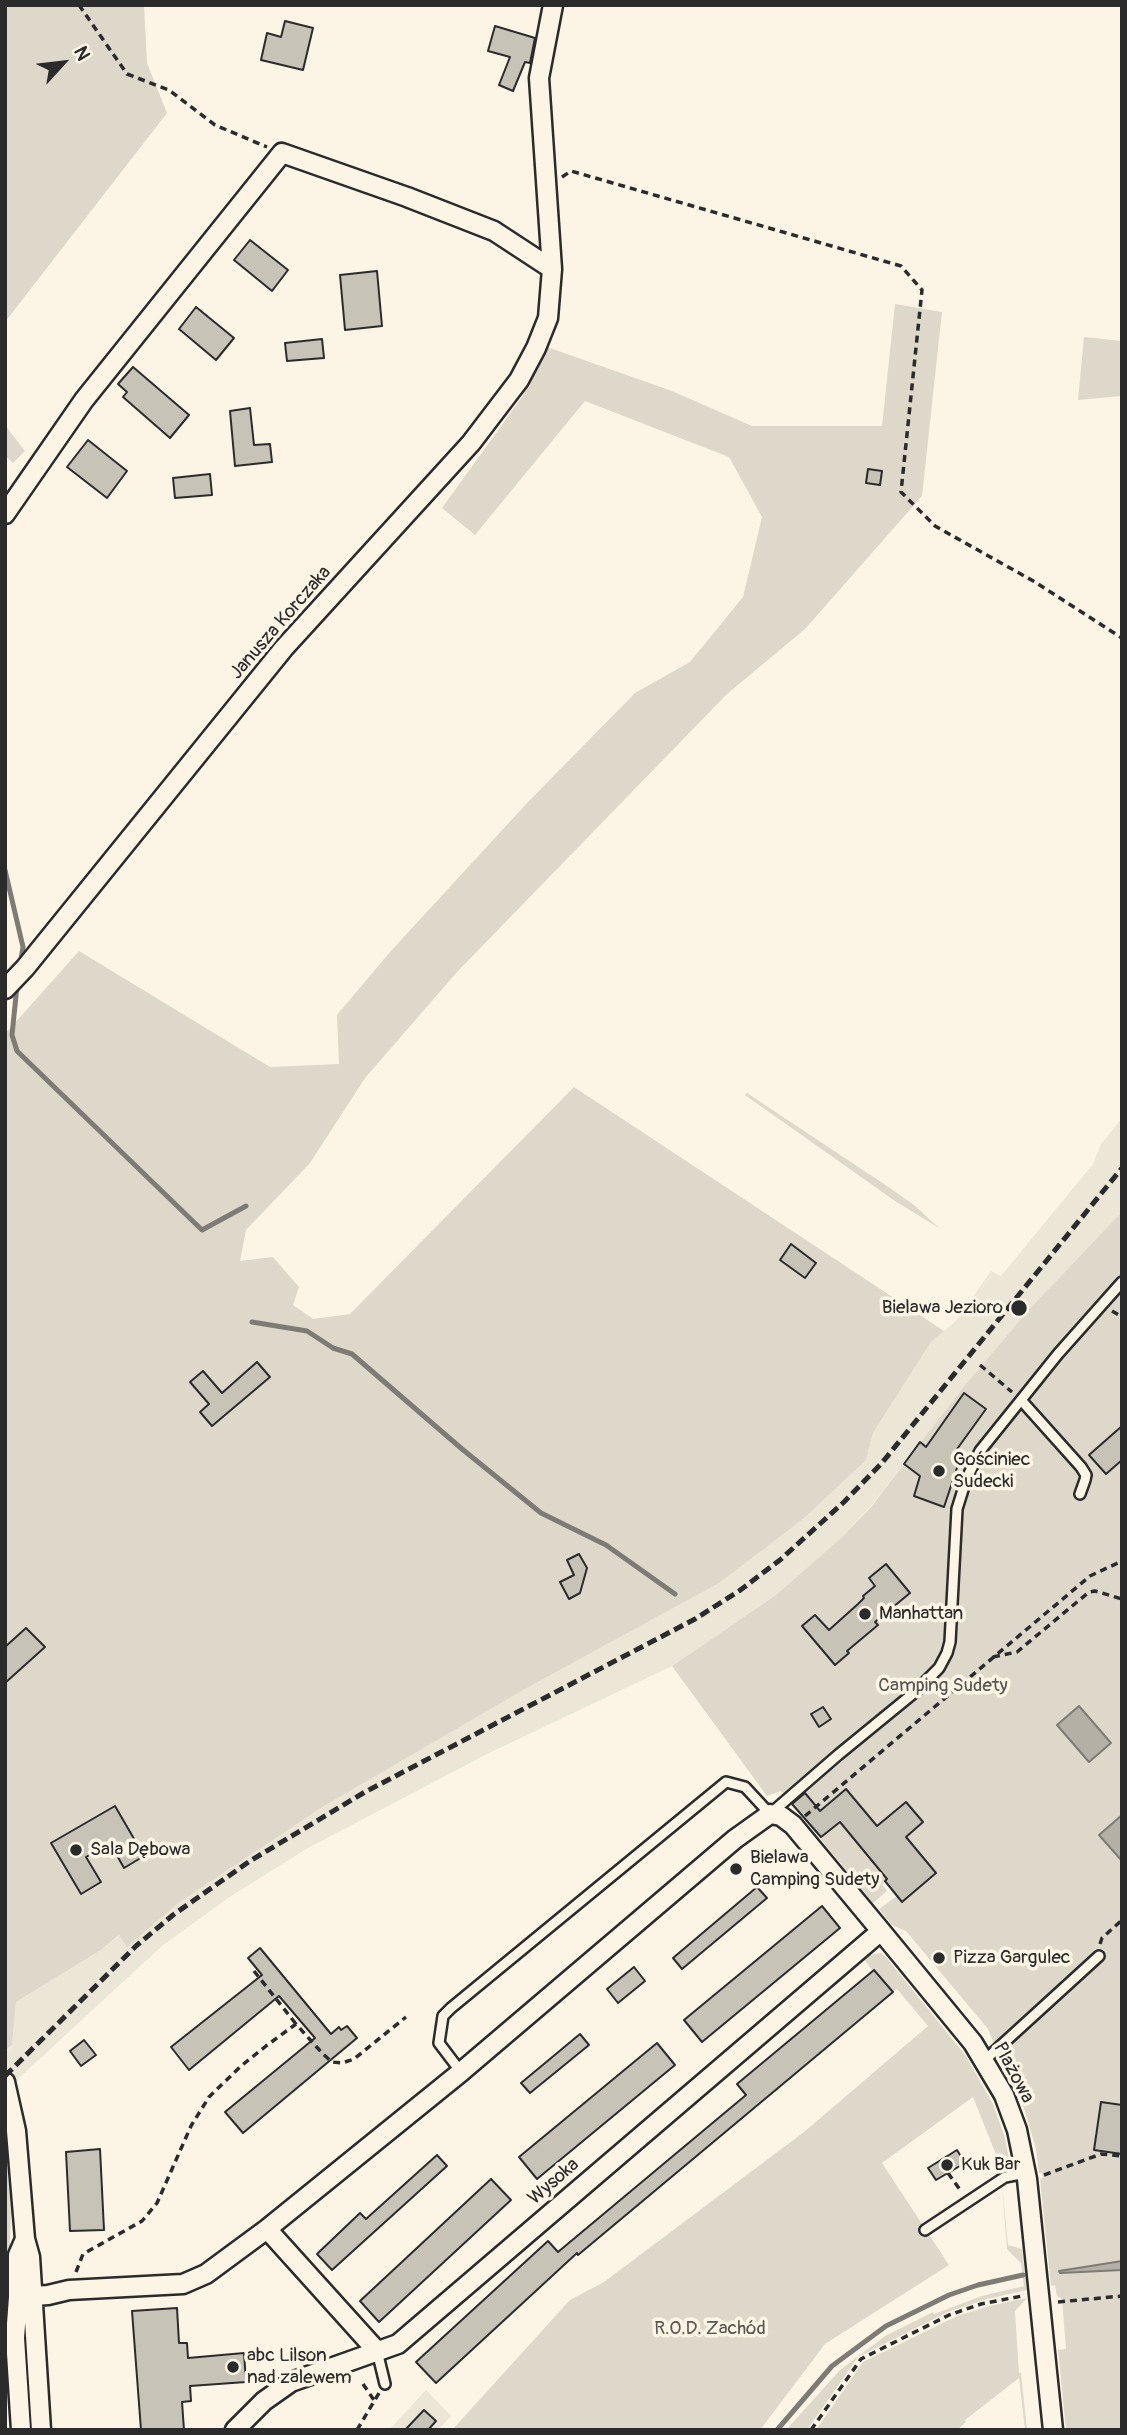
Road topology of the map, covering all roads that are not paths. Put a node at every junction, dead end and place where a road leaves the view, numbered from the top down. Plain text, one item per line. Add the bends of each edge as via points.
1 (553, 5) edge
2 (552, 269) junction
3 (5, 514) edge
4 (6, 988) edge
5 (1122, 1282) edge
6 (1021, 1400) junction
7 (1080, 1494) dead end
8 (770, 1814) junction
9 (881, 1931) junction
10 (1099, 1956) road end
11 (985, 2060) junction
12 (461, 2072) junction
13 (5, 2082) edge
14 (1034, 2174) junction
15 (267, 2229) junction
16 (925, 2230) dead end
17 (19, 2297) edge
18 (377, 2351) junction
19 (385, 2384) road end
20 (22, 2430) edge
21 (41, 2430) edge
22 (234, 2430) edge
23 (1053, 2430) edge

1 - 2 street, Janusza Korczaka via 539,78
2 - 3 street via 494,231 282,153 84,400
2 - 4 street, Janusza Korczaka via 548,318 519,380 471,443 284,648
5 - 6 lane
6 - 7 lane via 1086,1475
6 - 8 lane via 980,1451 957,1509 952,1627 939,1668
8 - 9 street, Plażowa via 781,1815 793,1825
8 - 12 street
8 - 12 lane via 745,1787 726,1782 451,2008 443,2016 439,2043
9 - 11 street, Plażowa
9 - 18 street, Wysoka via 398,2344
10 - 11 lane
11 - 14 street, Plażowa via 1003,2092
12 - 15 street
13 - 17 street via 16,2131 24,2239 18,2255
14 - 16 lane via 1005,2177
14 - 23 street, Plażowa
15 - 17 street via 206,2274 183,2284
15 - 18 street
17 - 20 street via 15,2338
17 - 21 street
18 - 19 lane
18 - 22 street, Wysoka via 291,2382

